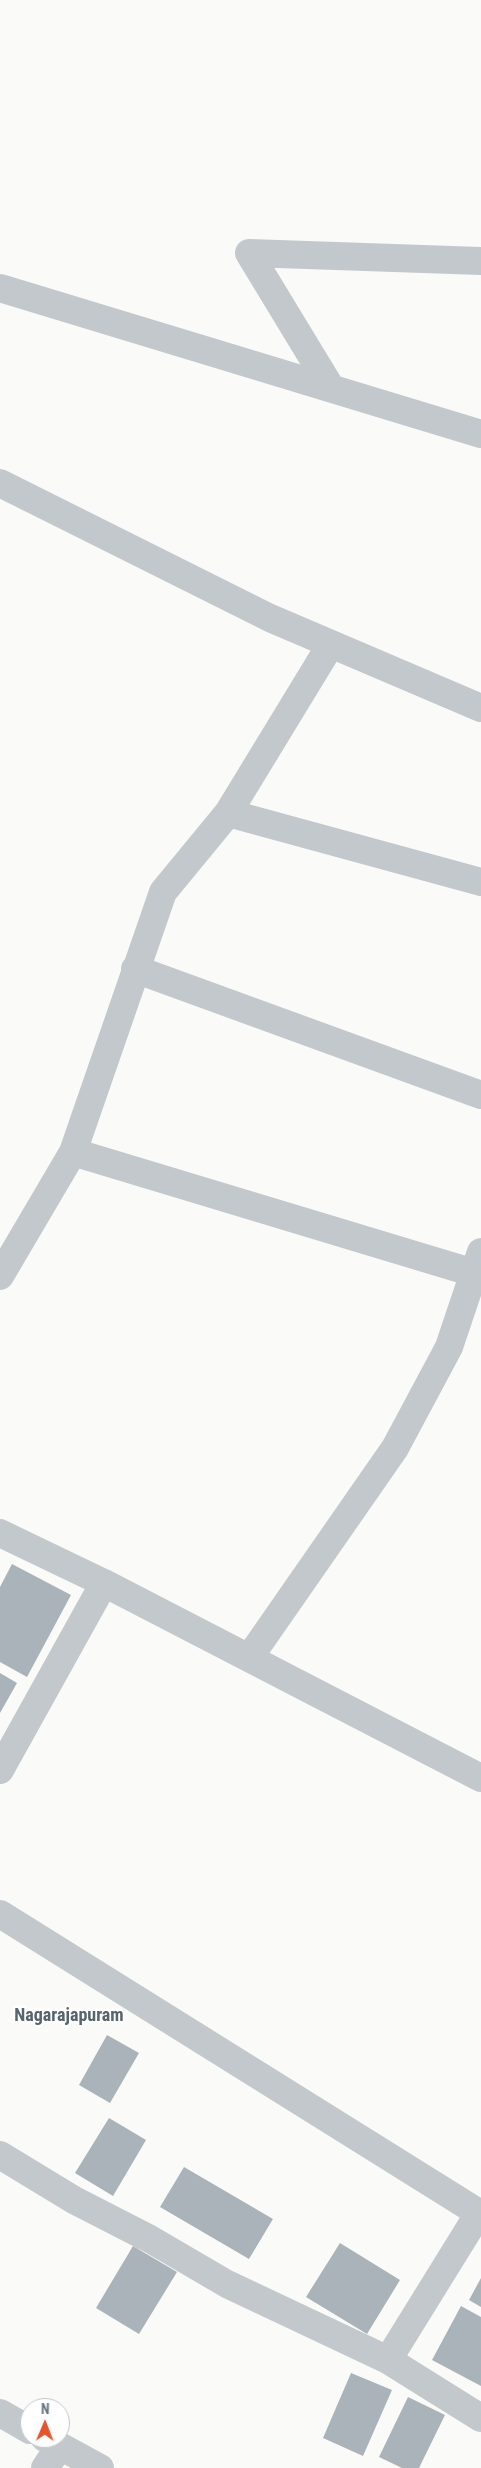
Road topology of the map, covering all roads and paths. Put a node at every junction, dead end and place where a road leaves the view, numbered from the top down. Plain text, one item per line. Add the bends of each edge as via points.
1 (481, 261) edge
2 (0, 288) edge
3 (331, 388) junction
4 (481, 434) edge
5 (0, 483) edge
6 (331, 644) junction
7 (481, 708) edge
8 (228, 813) junction
9 (481, 882) edge
10 (136, 969) junction
11 (481, 1095) edge
12 (73, 1152) junction
13 (477, 1262) edge
14 (0, 1276) edge
15 (0, 1533) edge
16 (104, 1583) junction
17 (249, 1658) junction
18 (0, 1770) edge
19 (481, 1778) edge
20 (0, 1914) edge
21 (0, 2155) edge
22 (480, 2214) edge
23 (388, 2360) junction
24 (0, 2413) edge
25 (481, 2418) edge
26 (20, 2424) edge
27 (51, 2448) edge
28 (64, 2448) edge
29 (45, 2468) edge
30 (100, 2468) edge

1 - 3 street via 249,253
2 - 3 street
3 - 4 street
5 - 6 street via 270,618
6 - 7 street
6 - 8 street
8 - 9 street
8 - 10 street via 163,892
10 - 11 street
10 - 12 street
12 - 13 street
12 - 14 street
13 - 17 street via 448,1346 395,1448
15 - 16 street
16 - 17 street
16 - 18 street
17 - 19 street
20 - 22 street
21 - 23 street via 74,2200 227,2284
22 - 23 street
23 - 25 street
24 - 26 street
27 - 29 street
28 - 30 street

